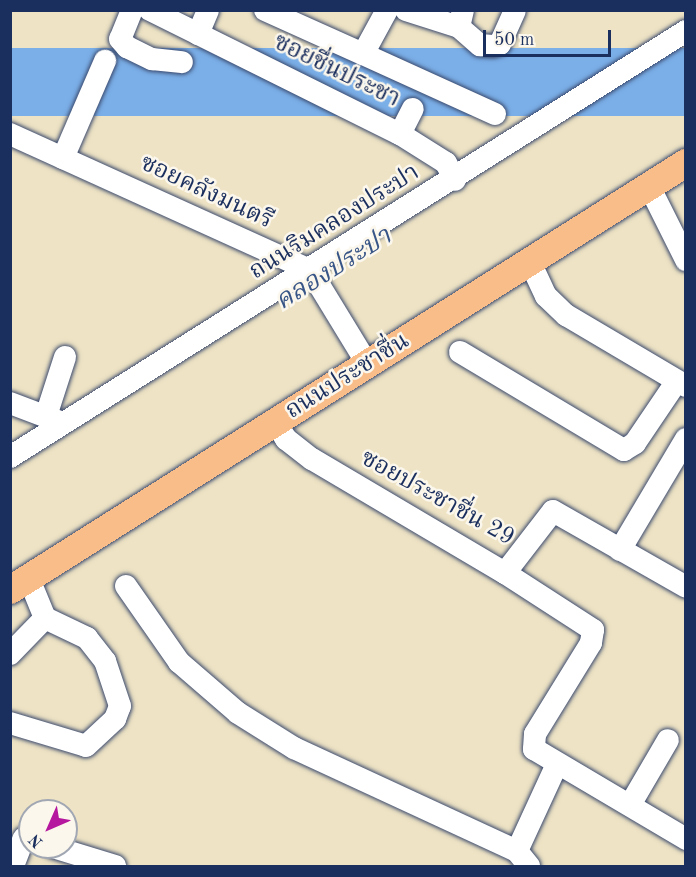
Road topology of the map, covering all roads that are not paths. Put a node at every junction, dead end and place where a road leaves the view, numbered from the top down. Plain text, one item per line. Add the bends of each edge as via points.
1 (132, 10) edge
2 (150, 10) edge
3 (208, 10) edge
4 (265, 10) edge
5 (387, 10) edge
6 (405, 10) edge
7 (515, 10) edge
8 (461, 19) edge
9 (686, 31) edge
10 (198, 34) junction
11 (363, 54) junction
12 (105, 61) dead end
13 (182, 62) dead end
14 (413, 109) dead end
15 (495, 114) dead end
16 (10, 134) edge
17 (400, 134) junction
18 (63, 158) junction
19 (686, 163) edge
20 (454, 180) junction
21 (649, 186) junction
22 (686, 260) edge
23 (531, 262) junction
24 (313, 274) junction
25 (459, 352) dead end
26 (362, 354) junction
27 (65, 357) dead end
28 (680, 385) edge
29 (10, 403) edge
30 (55, 420) junction
31 (276, 423) junction
32 (686, 439) edge
33 (10, 457) edge
34 (677, 469) edge
35 (620, 550) junction
36 (505, 573) junction
37 (20, 585) edge
38 (126, 586) dead end
39 (686, 587) edge
40 (45, 618) junction
41 (10, 654) edge
42 (10, 723) edge
43 (668, 740) dead end
44 (548, 759) junction
45 (630, 805) junction
46 (686, 839) edge
47 (18, 852) edge
48 (78, 855) edge
49 (523, 859) edge
50 (14, 867) edge
51 (115, 867) edge

1 - 13 street via 120,39 127,47 152,59
2 - 10 street, ซอยชื่นประชา
3 - 10 street
4 - 11 street
5 - 11 street
6 - 8 street
7 - 8 street via 500,44 480,45
9 - 20 street, ถนนริมคลองประปา
10 - 17 street, ซอยชื่นประชา
11 - 15 street
12 - 18 street
14 - 17 street
16 - 18 street, ซอยคลังมนตรี
17 - 20 street, ซอยชื่นประชา via 446,163
18 - 24 street, ซอยคลังมนตรี
19 - 21 main road, ถนนประชาชื่น
20 - 24 street, ถนนริมคลองประปา
21 - 22 street
21 - 23 main road, ถนนประชาชื่น
23 - 26 main road, ถนนประชาชื่น
23 - 28 street via 546,296 566,315
24 - 26 street
24 - 30 street, ถนนริมคลองประปา
25 - 28 street via 624,450 636,443
26 - 31 main road, ถนนประชาชื่น
27 - 30 street
29 - 30 street
30 - 33 street, ถนนริมคลองประปา
31 - 36 street, ซอยประชาชื่น 29 via 286,439 312,459
31 - 37 main road, ถนนประชาชื่น
32 - 34 street
34 - 35 street
35 - 36 street, ซอยประชาชื่น 29 via 549,511
35 - 39 street, ซอยประชาชื่น 29
36 - 44 street via 593,630 591,643 532,740
37 - 40 street
38 - 49 street via 179,662 238,713 294,748
40 - 41 street
40 - 42 street via 87,639 105,661 120,706 115,719 86,746
43 - 45 street
44 - 45 street
44 - 49 street
45 - 46 street
47 - 50 street
48 - 51 street

